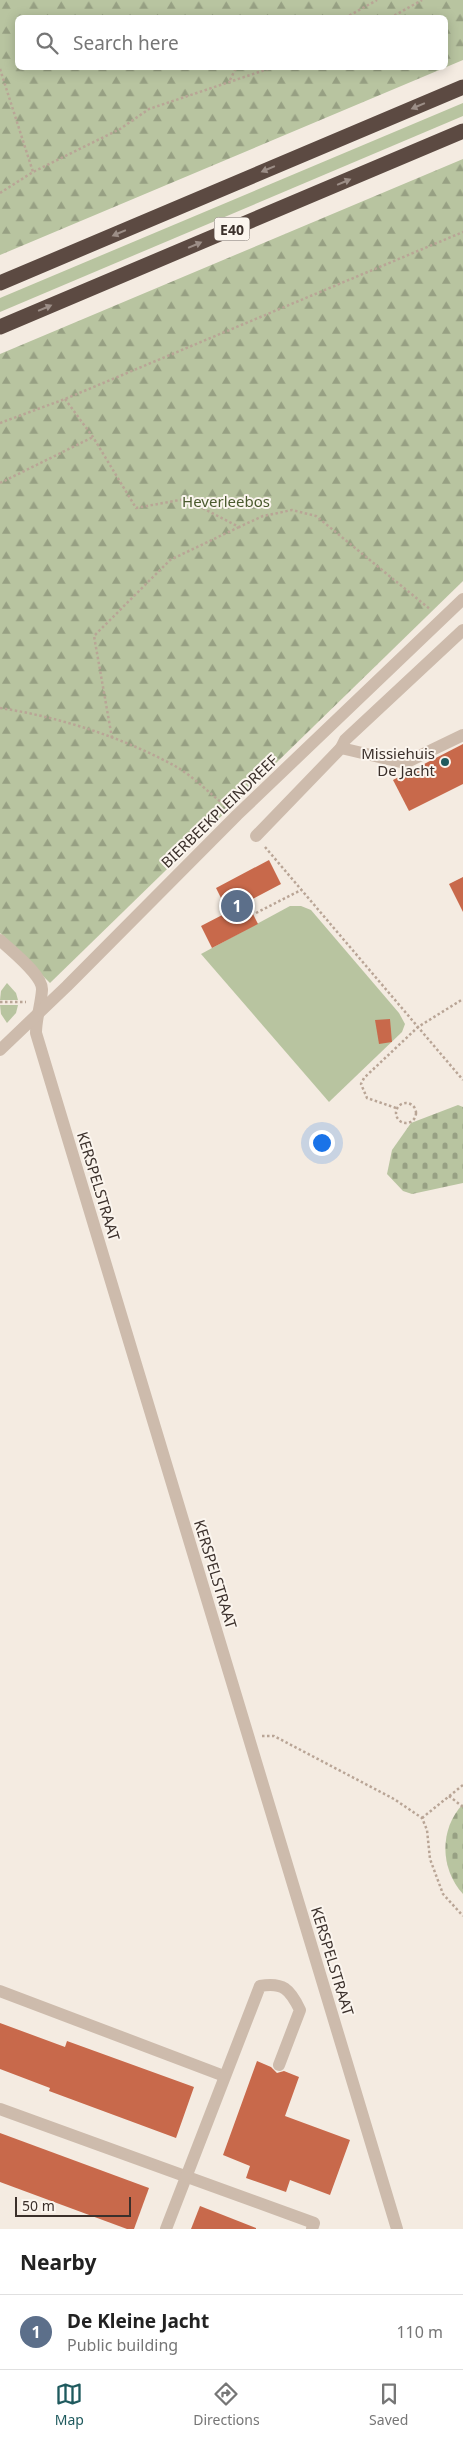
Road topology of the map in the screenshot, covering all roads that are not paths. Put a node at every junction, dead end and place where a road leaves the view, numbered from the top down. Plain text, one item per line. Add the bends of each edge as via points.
1 (463, 87) edge
2 (463, 131) edge
3 (0, 283) edge
4 (0, 327) edge
5 (463, 599) edge
6 (463, 630) edge
7 (463, 735) edge
8 (341, 748) junction
9 (256, 836) road end
10 (0, 940) edge
11 (36, 1016) junction
12 (0, 1050) edge
13 (0, 1991) edge
14 (279, 2065) dead end
15 (224, 2076) junction
16 (0, 2109) edge
17 (185, 2176) junction
18 (314, 2227) edge
19 (166, 2229) edge
20 (397, 2229) edge

1 -> 3 highway
4 -> 2 highway, E40
5 - 11 street, BIERBEEKPLEINDREEF via 237,815
6 - 8 street via 345,740
7 - 8 street via 404,763
8 - 9 street
10 - 11 street, KERSPELSTRAAT via 39,978 42,988
11 - 12 street, BIERBEEKPLEINDREEF
11 - 20 street, KERSPELSTRAAT via 36,1033
13 - 15 street
14 - 15 street via 300,2010 292,1993 275,1983 260,1986
15 - 17 street
16 - 17 street
17 - 18 street
17 - 19 street

